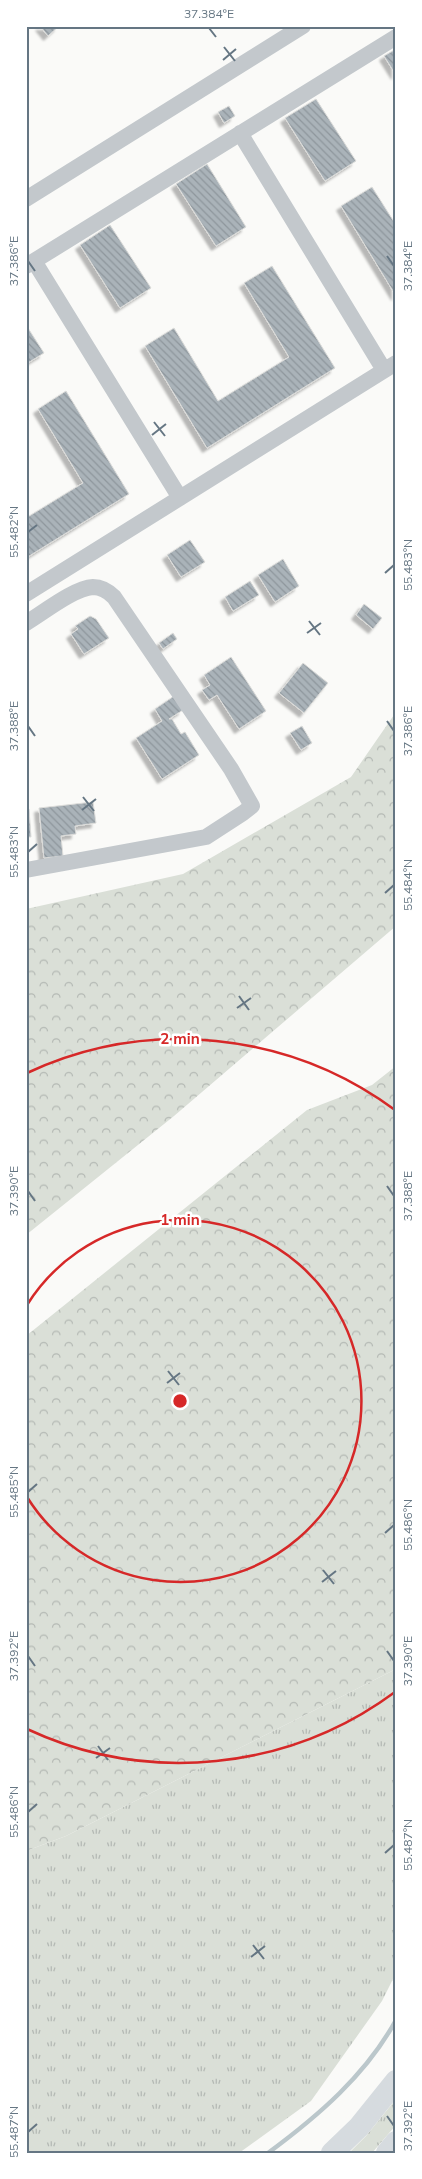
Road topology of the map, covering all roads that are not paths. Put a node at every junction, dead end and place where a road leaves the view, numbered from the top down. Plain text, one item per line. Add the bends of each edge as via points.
1 (303, 26) edge
2 (396, 37) edge
3 (240, 133) junction
4 (26, 199) edge
5 (30, 263) edge
6 (390, 367) edge
7 (180, 498) junction
8 (26, 594) edge
9 (26, 623) edge
10 (26, 870) edge
11 (396, 2082) edge
12 (396, 2142) edge
13 (332, 2153) edge
14 (387, 2153) edge

1 - 4 street
2 - 3 street
3 - 5 street
3 - 6 street
5 - 7 street
6 - 7 street
7 - 8 street
9 - 10 street via 83,588 106,590 114,597 225,761 252,806 206,837
11 - 13 main road via 359,2127
12 - 14 main road

